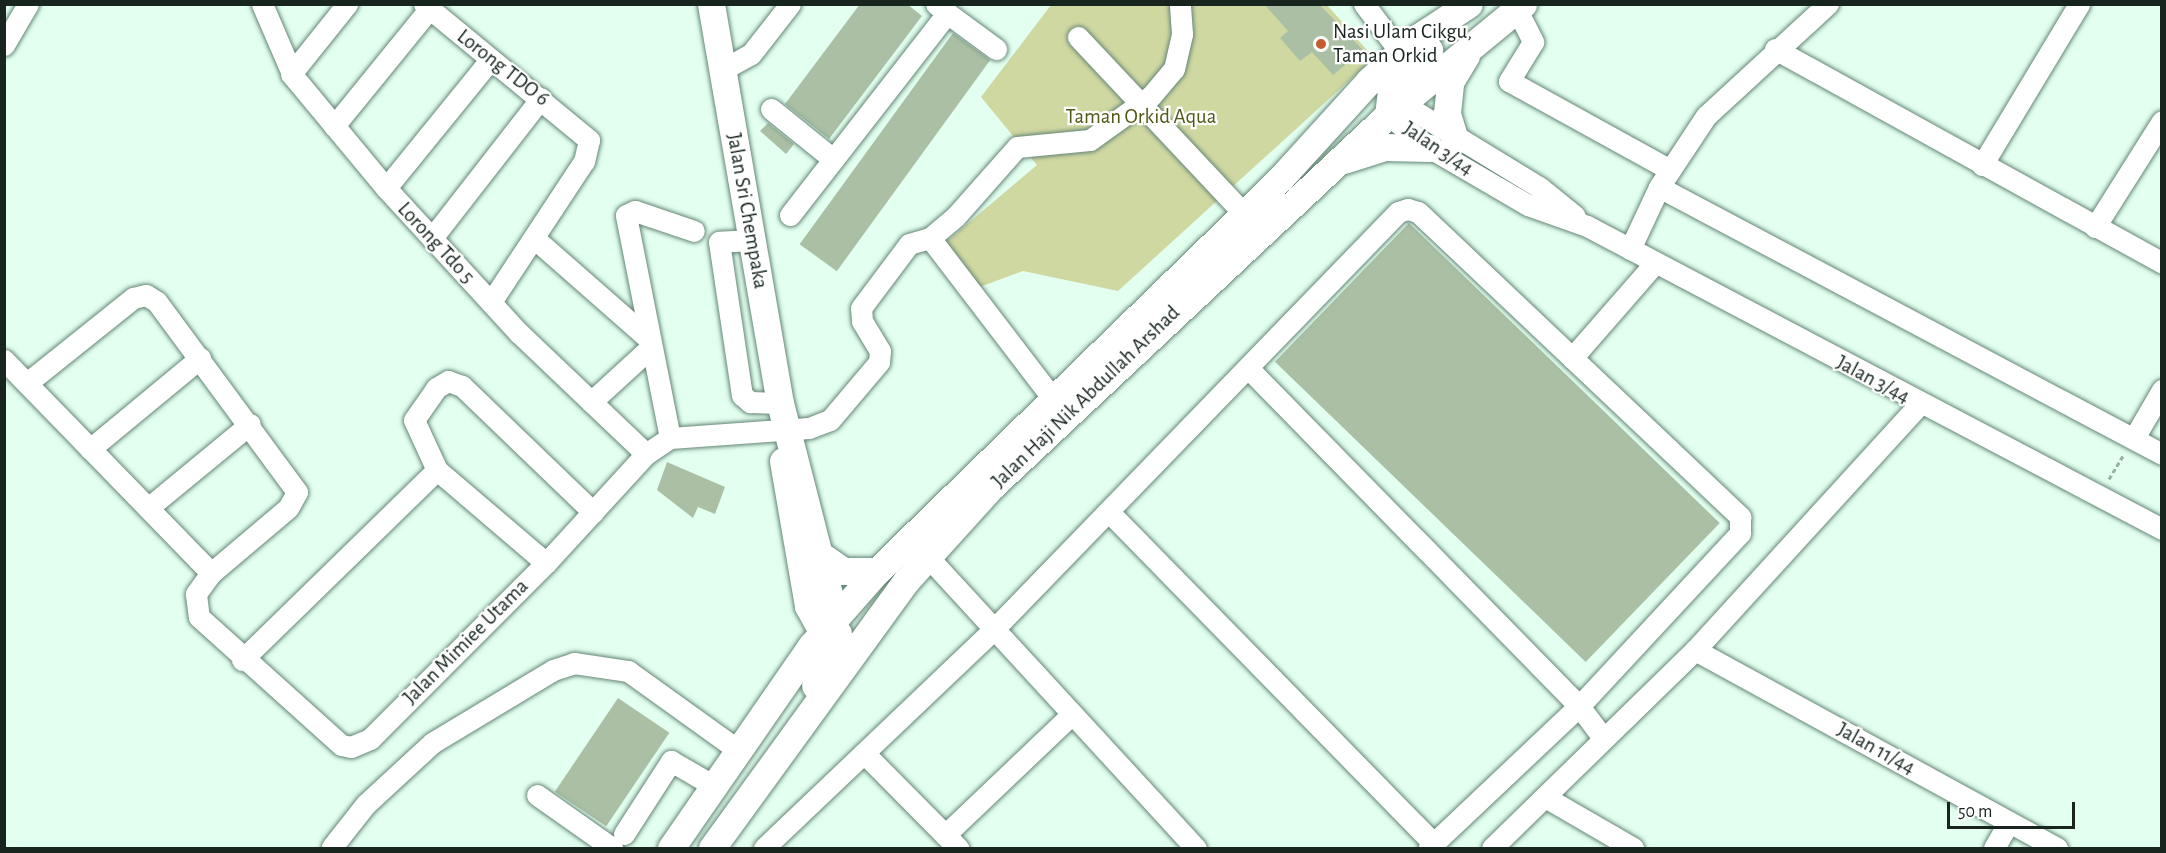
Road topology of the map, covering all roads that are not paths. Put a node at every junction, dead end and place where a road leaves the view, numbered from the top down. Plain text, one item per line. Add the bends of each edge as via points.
1 (28, 4) edge
2 (262, 4) edge
3 (347, 4) edge
4 (711, 4) edge
5 (790, 4) edge
6 (1180, 4) edge
7 (1364, 4) edge
8 (1469, 4) edge
9 (1479, 4) edge
10 (1828, 4) edge
11 (2079, 4) edge
12 (427, 7) edge
13 (1520, 7) edge
14 (942, 9) edge
15 (1078, 37) dead end
16 (4, 45) edge
17 (1473, 47) junction
18 (996, 49) dead end
19 (1775, 49) junction
20 (1400, 51) junction
21 (491, 59) junction
22 (722, 70) junction
23 (291, 74) junction
24 (541, 98) junction
25 (1141, 103) junction
26 (1393, 107) junction
27 (771, 109) dead end
28 (2162, 121) edge
29 (334, 126) junction
30 (1443, 144) junction
31 (833, 159) junction
32 (1332, 165) junction
33 (1982, 165) junction
34 (1289, 168) junction
35 (1665, 179) junction
36 (386, 188) junction
37 (1243, 213) junction
38 (790, 215) dead end
39 (2095, 227) junction
40 (694, 231) dead end
41 (432, 238) junction
42 (534, 238) junction
43 (930, 238) junction
44 (753, 240) junction
45 (1630, 249) junction
46 (1655, 263) junction
47 (2162, 263) edge
48 (491, 302) junction
49 (649, 343) junction
50 (200, 358) junction
51 (1572, 358) junction
52 (4, 360) edge
53 (1250, 370) junction
54 (27, 383) junction
55 (2162, 390) edge
56 (1053, 399) junction
57 (591, 402) junction
58 (1919, 405) junction
59 (784, 420) junction
60 (250, 424) junction
61 (670, 438) junction
62 (2134, 438) junction
63 (90, 449) junction
64 (646, 454) junction
65 (2162, 454) edge
66 (437, 470) junction
67 (148, 508) junction
68 (593, 512) junction
69 (1109, 512) junction
70 (2162, 529) edge
71 (928, 557) junction
72 (808, 561) junction
73 (546, 563) junction
74 (877, 571) junction
75 (211, 573) junction
76 (907, 580) junction
77 (832, 627) junction
78 (992, 631) junction
79 (1695, 650) junction
80 (242, 660) junction
81 (1579, 706) junction
82 (1071, 715) junction
83 (759, 720) junction
84 (1602, 737) junction
85 (738, 750) junction
86 (864, 753) junction
87 (763, 774) junction
88 (714, 786) junction
89 (537, 795) dead end
90 (1545, 797) junction
91 (2009, 822) junction
92 (618, 841) edge
93 (952, 842) edge
94 (1432, 846) edge
95 (332, 847) dead end
96 (671, 849) edge
97 (712, 849) edge
98 (764, 849) edge
99 (1196, 849) edge
100 (1491, 849) edge
101 (1634, 849) edge
102 (1994, 849) edge
103 (2057, 849) edge

1 - 16 street
2 - 23 street, Lorong Tdo 5
3 - 23 street
4 - 22 main road, Jalan Sri Chempaka
5 - 22 street via 751,54
6 - 25 street via 1182,34 1174,69
7 - 20 street
8 - 20 main road, Jalan Haji Nik Abdullah Arshad
9 - 26 main road via 1406,69
10 - 19 street
11 - 33 street
12 - 21 street, Lorong TDO 6
12 - 29 street
13 - 17 main road, Jalan Haji Nik Abdullah Arshad
13 - 35 street via 1533,42 1509,81
14 - 18 street
14 - 31 street
15 - 25 street
17 - 26 main road, Jalan Haji Nik Abdullah Arshad via 1450,60
17 - 30 main road via 1449,82
19 - 33 street
19 - 35 street via 1706,116
20 - 34 main road, Jalan Haji Nik Abdullah Arshad
21 - 24 street, Lorong TDO 6
21 - 36 street
22 - 44 main road, Jalan Sri Chempaka
23 - 29 street, Lorong Tdo 5
24 - 41 street
24 - 42 street, Lorong TDO 6 via 584,131 590,150
25 - 37 street
25 - 43 street via 1086,141 1017,147
26 - 30 street, Jalan 3/44
26 - 32 main road, Jalan Haji Nik Abdullah Arshad
26 - 34 main road via 1357,116
27 - 31 street
28 - 39 street
29 - 36 street, Lorong Tdo 5
30 - 32 main road via 1385,147
30 - 45 street, Jalan 3/44 via 1539,188 1587,226
31 - 38 street
32 - 71 main road, Jalan Haji Nik Abdullah Arshad via 992,486
33 - 39 street
34 - 37 main road, Jalan Haji Nik Abdullah Arshad
35 - 45 street
35 - 62 street
36 - 41 street, Lorong Tdo 5
37 - 56 main road, Jalan Haji Nik Abdullah Arshad
39 - 47 street
40 - 49 street via 635,211 626,215
41 - 48 street, Lorong Tdo 5
42 - 48 street
42 - 49 street
43 - 56 street
43 - 59 street via 909,244 861,308 862,321 880,351 876,368 827,423
44 - 59 main road, Jalan Sri Chempaka
44 - 59 street via 719,242 742,395
45 - 46 street, Jalan 3/44
46 - 51 street
46 - 58 street, Jalan 3/44
48 - 57 street, Lorong Tdo 5
49 - 57 street
49 - 61 street
50 - 54 street via 152,298 131,299
50 - 60 street
50 - 63 street
51 - 53 street via 1418,212 1408,208 1398,212
51 - 81 street via 1740,517 1740,533
52 - 54 street
53 - 69 street
53 - 81 street
54 - 63 street
55 - 62 street
56 - 74 main road, Jalan Haji Nik Abdullah Arshad
57 - 64 street, Lorong Tdo 5
58 - 70 street, Jalan 3/44
58 - 79 street
59 - 61 street, Jalan Mimiee Utama
59 - 72 main road, Jalan Sri Chempaka
60 - 67 street
60 - 75 street, Jalan Mimiee Utama via 296,485 288,508
61 - 64 street, Jalan Mimiee Utama
62 - 65 street
63 - 67 street
64 - 68 street, Jalan Mimiee Utama
66 - 68 street via 414,420 436,388 456,382
66 - 73 street
66 - 80 street
67 - 75 street
68 - 73 street, Jalan Mimiee Utama
69 - 78 street
69 - 94 street
71 - 76 main road, Jalan Haji Nik Abdullah Arshad
71 - 78 street
72 - 74 main road via 843,571
72 - 77 main road
72 - 83 main road via 797,630
73 - 80 street, Jalan Mimiee Utama via 369,739 351,747 341,745
74 - 77 main road, Jalan Haji Nik Abdullah Arshad
75 - 80 street, Jalan Mimiee Utama via 196,594 199,617
76 - 77 main road
76 - 87 main road, Jalan Haji Nik Abdullah Arshad
77 - 83 main road, Jalan Haji Nik Abdullah Arshad
77 - 87 main road via 828,663
78 - 82 street
78 - 86 street
79 - 84 street
79 - 91 street, Jalan 11/44
81 - 84 street
81 - 94 street
82 - 93 street
82 - 99 street
83 - 85 main road, Jalan Haji Nik Abdullah Arshad
84 - 90 street
85 - 88 main road, Jalan Haji Nik Abdullah Arshad
85 - 95 street via 628,671 574,663 553,669 432,743 366,804
86 - 93 street
86 - 98 street
87 - 97 main road, Jalan Haji Nik Abdullah Arshad
88 - 92 street via 671,762
88 - 96 main road, Jalan Haji Nik Abdullah Arshad
89 - 92 street
90 - 100 street
90 - 101 street
91 - 102 street
91 - 103 street, Jalan 11/44

